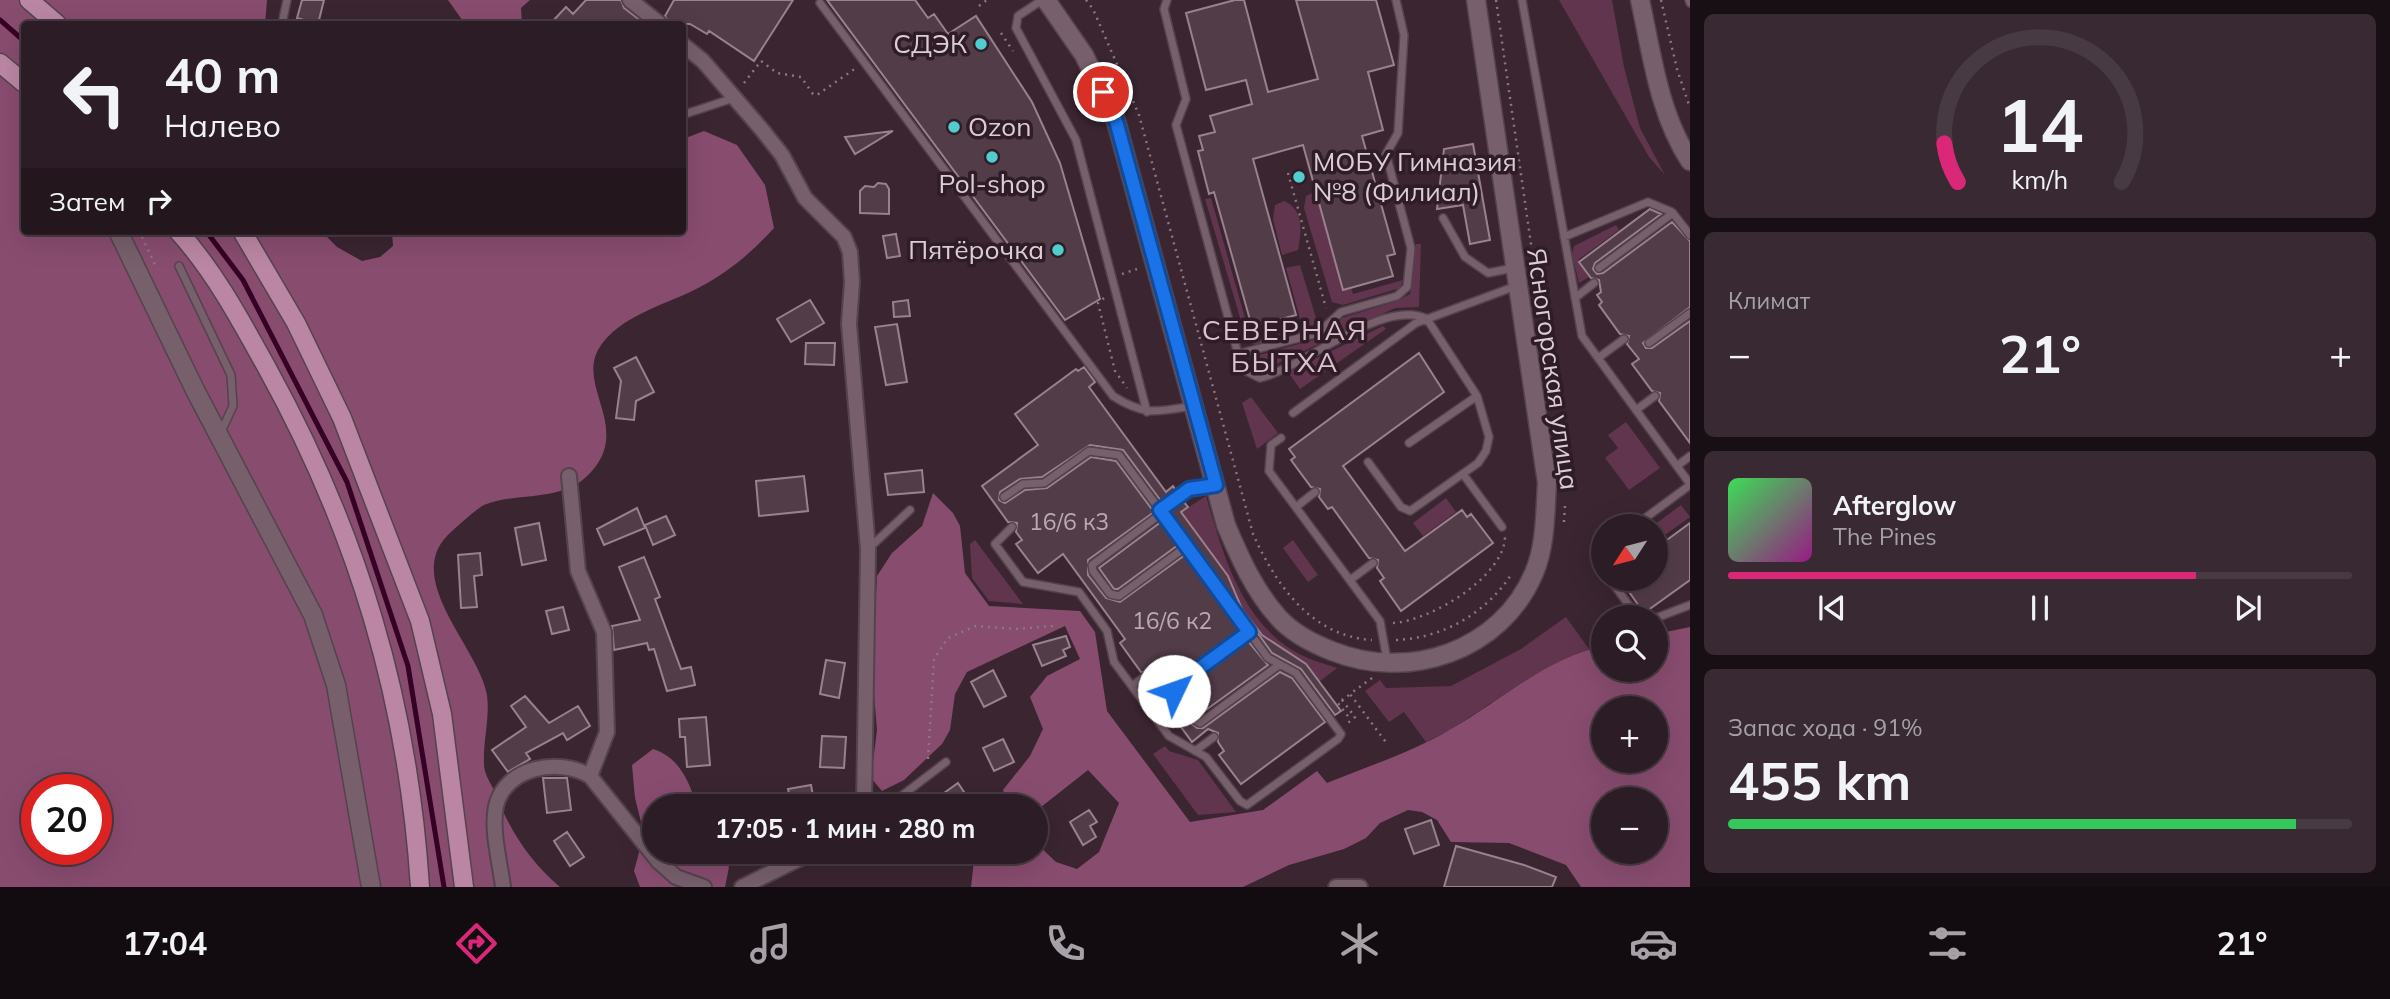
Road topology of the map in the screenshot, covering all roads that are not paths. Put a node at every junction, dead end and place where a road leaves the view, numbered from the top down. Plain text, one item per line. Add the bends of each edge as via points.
1 (29, 0) edge
2 (287, 0) edge
3 (630, 0) edge
4 (1044, 0) edge
5 (1167, 0) edge
6 (1396, 0) edge
7 (1476, 0) edge
8 (1522, 0) edge
9 (1640, 0) edge
10 (820, 4) dead end
11 (54, 21) edge
12 (283, 21) edge
13 (656, 21) edge
14 (686, 47) edge
15 (0, 65) edge
16 (21, 81) edge
17 (21, 90) edge
18 (734, 98) junction
19 (686, 114) edge
20 (1690, 162) edge
21 (1673, 213) junction
22 (1443, 218) dead end
23 (120, 235) edge
24 (181, 235) edge
25 (244, 235) edge
26 (1690, 235) edge
27 (1564, 237) junction
28 (179, 266) dead end
29 (1599, 268) dead end
30 (1515, 277) junction
31 (1594, 283) dead end
32 (1575, 298) junction
33 (1690, 313) edge
34 (1427, 319) junction
35 (1624, 339) dead end
36 (1649, 343) dead end
37 (1238, 354) junction
38 (1598, 358) junction
39 (1477, 396) junction
40 (1656, 396) dead end
41 (1194, 406) junction
42 (1636, 410) junction
43 (1147, 412) junction
44 (1293, 413) dead end
45 (219, 437) junction
46 (1281, 438) dead end
47 (1409, 443) dead end
48 (1690, 456) edge
49 (1368, 462) dead end
50 (1677, 466) junction
51 (1463, 474) junction
52 (569, 476) dead end
53 (1690, 484) edge
54 (1216, 485) junction
55 (1315, 492) dead end
56 (1004, 497) dead end
57 (1296, 507) junction
58 (910, 510) dead end
59 (1161, 511) junction
60 (1650, 514) edge
61 (1012, 527) dead end
62 (1502, 527) road end
63 (1187, 546) junction
64 (867, 549) junction
65 (1373, 563) dead end
66 (1350, 580) junction
67 (1690, 605) edge
68 (1668, 613) edge
69 (1115, 625) dead end
70 (1107, 631) junction
71 (1249, 632) junction
72 (1279, 665) junction
73 (1384, 668) junction
74 (1144, 677) dead end
75 (1132, 686) junction
76 (1214, 737) dead end
77 (1195, 751) junction
78 (946, 762) dead end
79 (590, 776) junction
80 (864, 794) edge
81 (904, 794) edge
82 (789, 864) edge
83 (371, 887) edge
84 (420, 887) edge
85 (464, 887) edge
86 (503, 887) edge
87 (704, 887) edge
88 (742, 887) edge
89 (1336, 887) edge
90 (1360, 887) edge

1 - 11 main road
2 - 12 lane
3 - 13 street
4 - 41 street, Ясногорская улица via 1084,55 1116,121
4 - 43 lane via 1018,16 1016,28 1080,153
5 - 37 lane via 1164,9 1186,99 1176,125
6 - 37 lane via 1404,35 1399,119 1397,139 1386,154 1410,248 1407,287 1397,296 1341,312 1318,332
7 - 30 street, Ясногорская улица
8 - 27 lane
9 - 20 street via 1660,91 1678,143
10 - 43 lane via 1103,384 1133,409
14 - 18 street
15 - 16 main road
15 - 17 street
18 - 19 lane
18 - 64 street via 782,155 805,198 844,237 850,252 849,324
21 - 26 lane
21 - 27 lane via 1648,202
21 - 29 lane
22 - 30 lane via 1468,260 1488,272
23 - 45 street
24 - 84 main road via 218,282 248,334 316,461 344,527 378,630 400,720
25 - 85 main road via 296,323 342,418 420,621 442,714
27 - 32 lane
28 - 45 lane via 231,375 233,406
30 - 34 lane
30 - 73 street, Ясногорская улица via 1546,483 1543,538 1535,571 1504,617 1469,645 1439,658
31 - 32 lane
32 - 38 lane via 1582,336
33 - 36 lane
34 - 37 lane via 1417,314 1382,319 1260,378 1246,371
34 - 39 lane
34 - 44 lane
35 - 38 lane
38 - 42 lane
39 - 47 lane
39 - 51 lane via 1489,437 1478,463
40 - 42 lane
41 - 43 lane
41 - 54 street, Ясногорская улица
42 - 50 lane
45 - 83 street via 313,615 335,685
46 - 57 lane via 1271,445 1268,467
48 - 50 lane
49 - 51 lane via 1401,507 1410,512
50 - 53 lane
51 - 62 lane
52 - 79 street via 578,571 604,632 607,732
53 - 60 lane
54 - 59 lane via 1189,489
54 - 73 street, Ясногорская улица via 1226,525 1249,578 1280,619 1313,644
55 - 57 lane
56 - 59 lane via 1023,484 1040,485 1093,451 1119,455
57 - 66 lane
58 - 64 lane
59 - 63 lane
59 - 63 lane via 1092,565 1093,572 1110,594 1119,596
61 - 70 lane via 995,544 1019,577 1028,583 1079,592
63 - 71 lane
64 - 80 street
65 - 66 lane
66 - 73 lane via 1381,623
67 - 68 lane
69 - 70 lane
70 - 75 lane via 1111,657
71 - 72 lane
71 - 72 lane via 1175,687 1175,695 1192,719 1203,721
72 - 77 lane via 1300,677 1339,730 1338,739 1247,805 1211,762
74 - 75 lane
75 - 77 lane via 1172,740
76 - 77 lane
78 - 81 lane
79 - 86 street via 541,767 504,788 495,821
79 - 87 street via 658,860 676,877
82 - 88 street
89 - 90 street

